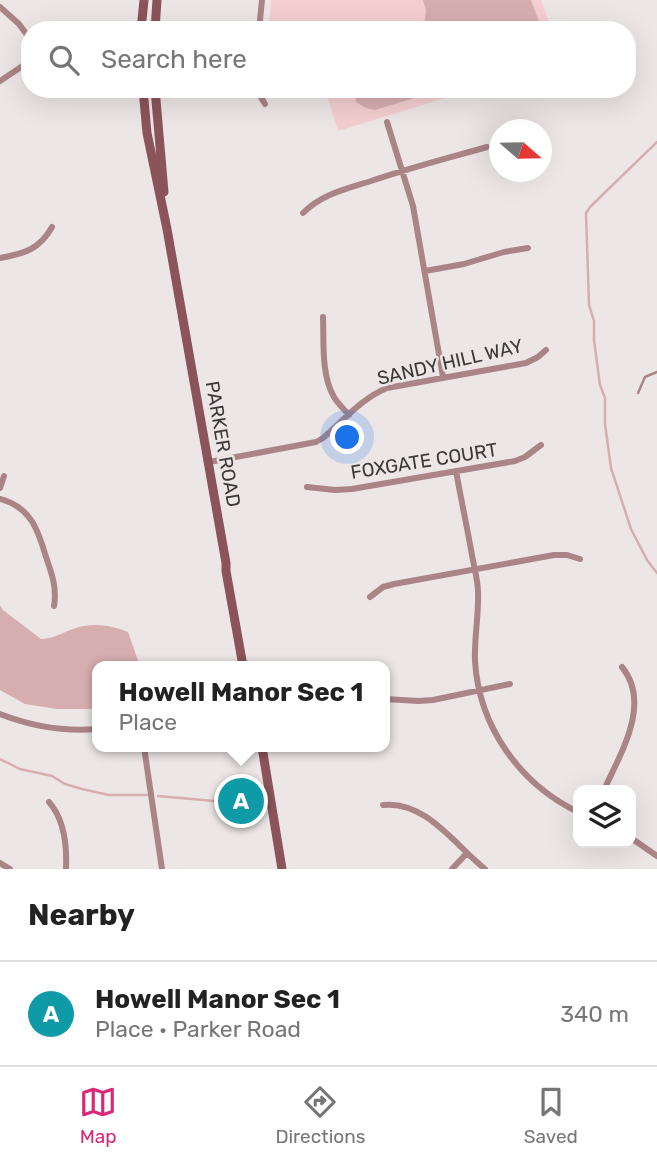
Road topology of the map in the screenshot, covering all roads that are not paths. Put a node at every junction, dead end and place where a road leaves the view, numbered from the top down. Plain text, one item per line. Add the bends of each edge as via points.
1 (144, 0) edge
2 (157, 0) edge
3 (262, 0) edge
4 (0, 7) edge
5 (142, 21) edge
6 (156, 21) edge
7 (260, 21) edge
8 (21, 27) edge
9 (21, 67) edge
10 (0, 81) edge
11 (144, 98) edge
12 (156, 98) edge
13 (261, 98) edge
14 (265, 104) dead end
15 (387, 122) dead end
16 (487, 147) dead end
17 (402, 171) junction
18 (303, 213) dead end
19 (52, 227) dead end
20 (167, 229) junction
21 (528, 248) dead end
22 (0, 258) edge
23 (425, 271) junction
24 (323, 317) dead end
25 (545, 350) dead end
26 (657, 372) edge
27 (443, 377) junction
28 (638, 393) dead end
29 (349, 415) junction
30 (541, 445) dead end
31 (209, 462) junction
32 (456, 471) junction
33 (4, 476) dead end
34 (307, 487) dead end
35 (0, 488) edge
36 (0, 499) edge
37 (580, 559) dead end
38 (474, 569) junction
39 (370, 597) dead end
40 (54, 606) dead end
41 (242, 661) edge
42 (622, 667) dead end
43 (510, 684) dead end
44 (480, 691) junction
45 (390, 699) edge
46 (0, 714) edge
47 (92, 729) edge
48 (145, 752) edge
49 (262, 752) edge
50 (606, 785) edge
51 (49, 802) dead end
52 (383, 804) dead end
53 (573, 809) edge
54 (636, 841) edge
55 (467, 853) junction
56 (657, 856) edge
57 (1, 865) edge
58 (10, 869) edge
59 (66, 869) edge
60 (162, 869) edge
61 (282, 869) edge
62 (452, 869) edge
63 (485, 869) edge

1 - 5 street
2 - 6 street
3 - 7 street
4 - 8 street
9 - 10 street
11 - 20 street, PARKER ROAD
12 - 20 street, PARKER ROAD
13 - 14 street
15 - 17 street
16 - 17 street
17 - 18 street via 324,196
17 - 23 street
19 - 22 street via 34,248
20 - 31 street, PARKER ROAD
21 - 23 street
23 - 27 street
24 - 29 street via 328,382
25 - 27 street, SANDY HILL WAY via 526,363
26 - 28 lane via 645,377
27 - 29 street, SANDY HILL WAY via 379,391
29 - 31 street, SANDY HILL WAY via 316,442
30 - 32 street, FOXGATE COURT via 515,461
31 - 41 street, PARKER ROAD
32 - 34 street, FOXGATE COURT via 352,489
32 - 38 street
33 - 35 street
36 - 40 street via 24,511 35,524 53,578
37 - 38 street via 554,555
38 - 39 street via 394,584
38 - 44 street via 478,592 475,663
42 - 50 street via 633,686 632,719
43 - 44 street
44 - 45 street via 433,700
44 - 53 street via 491,724 516,765 551,797
46 - 47 street via 51,728
48 - 60 street
49 - 61 street
51 - 59 street via 60,820
52 - 55 street via 401,804 420,813
54 - 56 street
55 - 62 street
55 - 63 street
57 - 58 street

